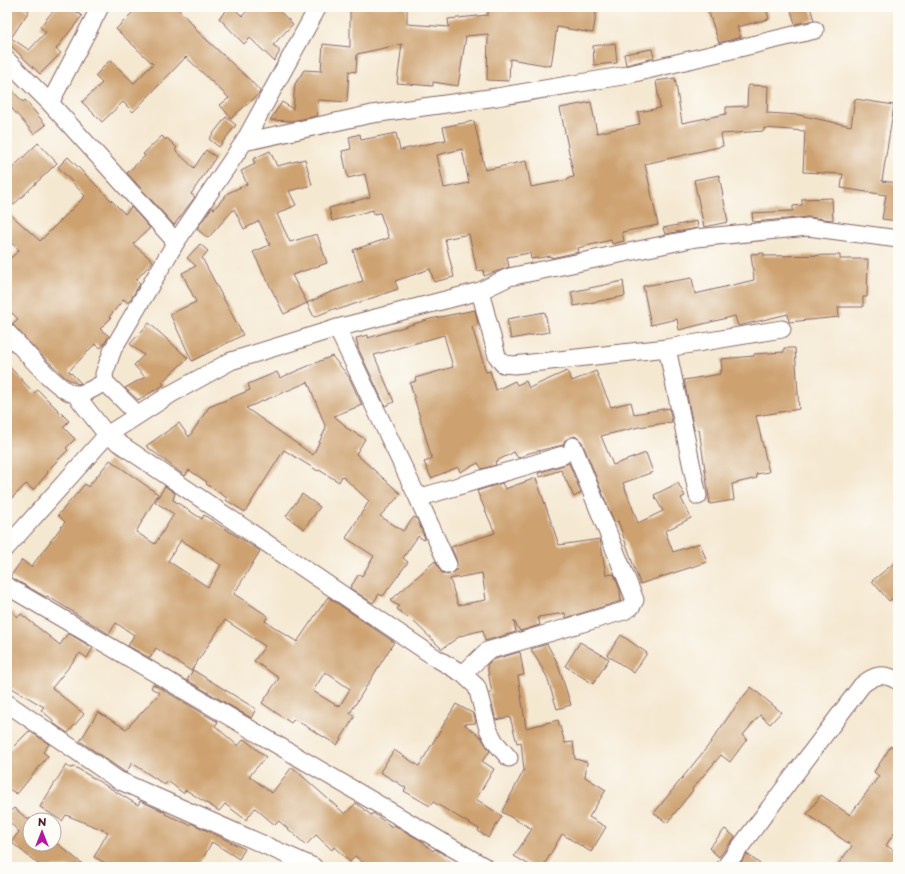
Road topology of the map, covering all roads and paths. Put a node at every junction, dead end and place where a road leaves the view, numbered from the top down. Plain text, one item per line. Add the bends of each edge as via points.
1 (100, 7) edge
2 (318, 7) edge
3 (815, 30) dead end
4 (7, 60) edge
5 (50, 103) junction
6 (244, 142) junction
7 (898, 239) edge
8 (176, 242) junction
9 (480, 291) junction
10 (337, 328) junction
11 (782, 329) dead end
12 (7, 332) edge
13 (667, 348) junction
14 (104, 382) junction
15 (75, 394) junction
16 (137, 414) junction
17 (107, 434) junction
18 (698, 496) dead end
19 (418, 498) junction
20 (7, 547) edge
21 (448, 565) dead end
22 (7, 586) edge
23 (463, 674) junction
24 (898, 681) edge
25 (7, 703) edge
26 (509, 758) dead end
27 (314, 867) edge
28 (485, 867) edge
29 (725, 867) edge

1 - 5 street
2 - 6 street
3 - 6 street via 622,76 372,114
4 - 5 street
5 - 8 street
6 - 8 street
7 - 9 street via 808,226 696,238 509,277
8 - 14 street via 113,349 104,374
9 - 10 street
9 - 13 street via 497,356 503,364 514,365
10 - 16 street via 231,361
10 - 19 street
11 - 13 street
12 - 15 street via 60,388
13 - 18 street
14 - 15 street via 88,392
14 - 16 street
15 - 17 street
16 - 17 street
17 - 20 street
17 - 23 street
19 - 21 street
19 - 23 street via 568,451 635,600 631,607 624,611 487,652
22 - 28 street
23 - 26 street via 477,687 488,729
24 - 29 street via 881,674 862,685
25 - 27 street via 118,780

